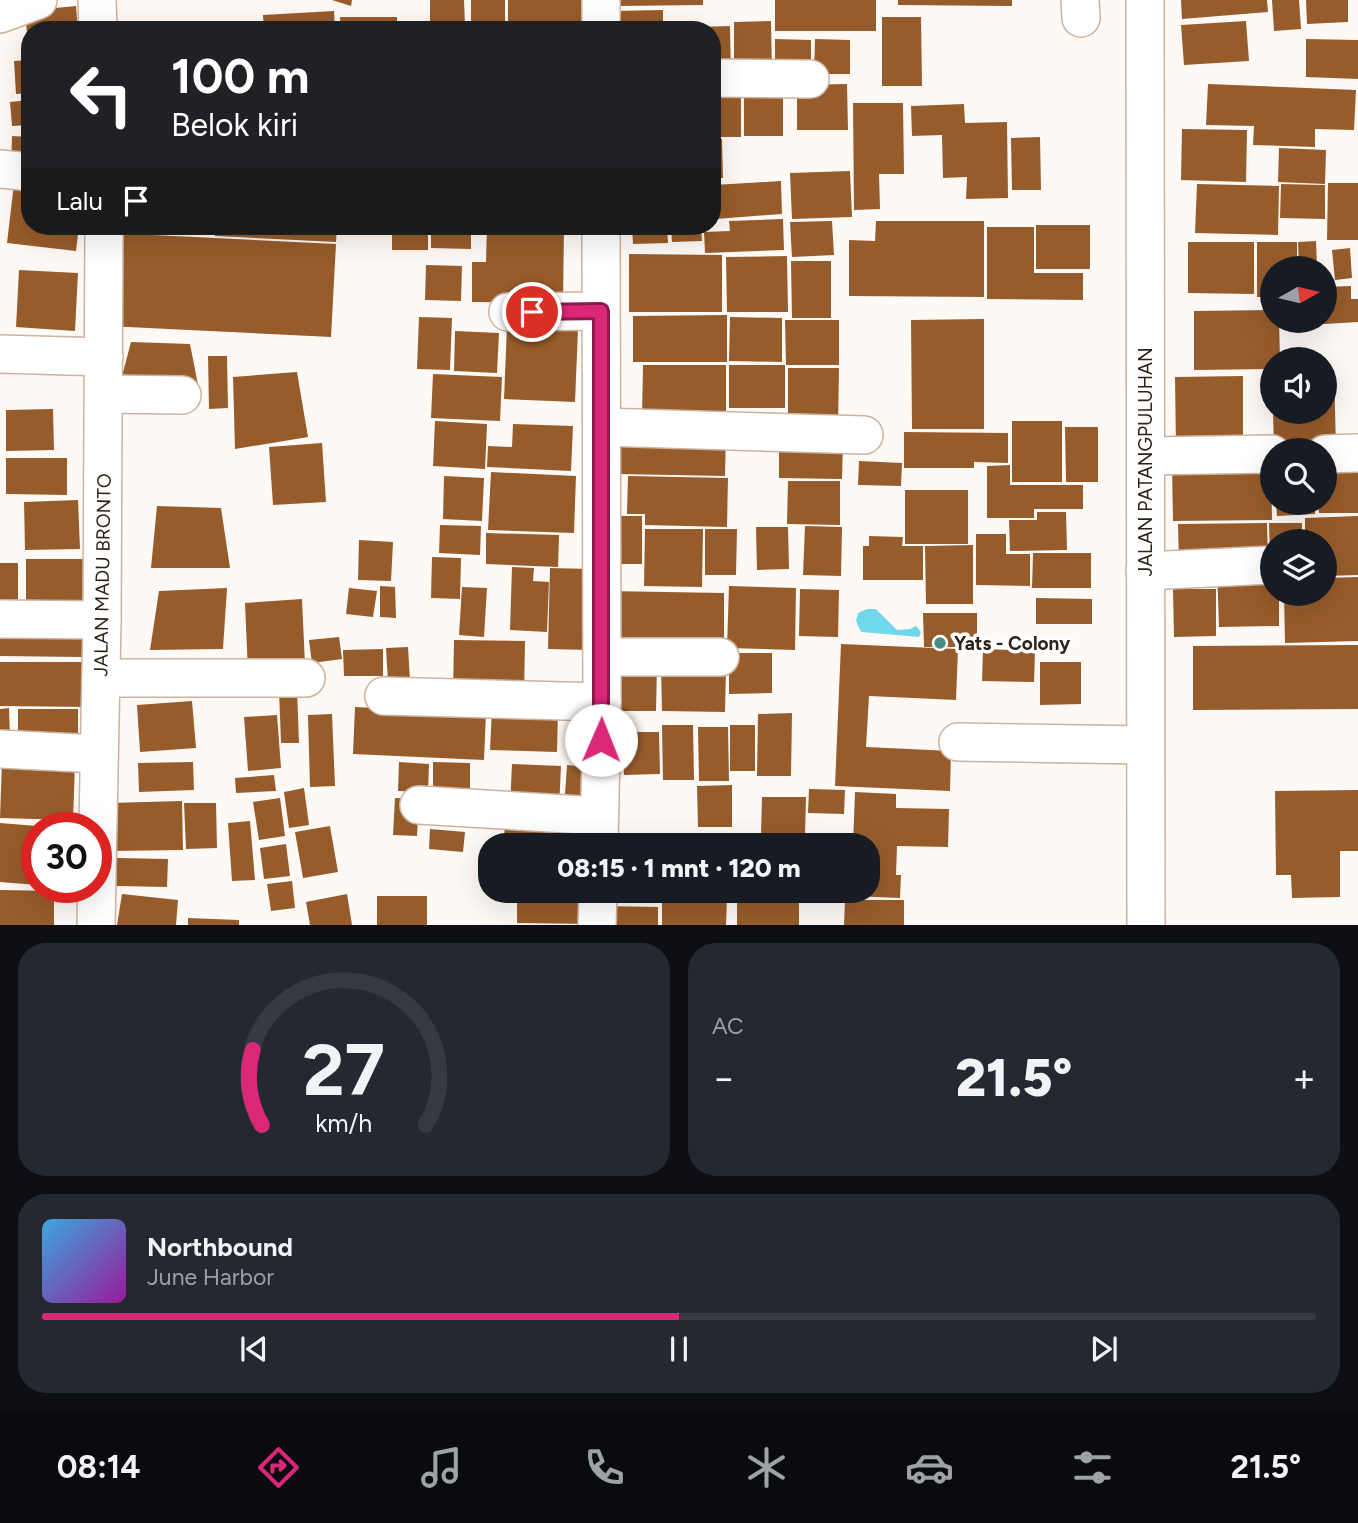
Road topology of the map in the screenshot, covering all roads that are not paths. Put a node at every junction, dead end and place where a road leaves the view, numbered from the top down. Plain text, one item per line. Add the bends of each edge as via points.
1 (38, 0) edge
2 (97, 0) edge
3 (601, 0) edge
4 (1145, 0) edge
5 (0, 14) edge
6 (98, 21) edge
7 (601, 21) edge
8 (721, 79) edge
9 (810, 79) dead end
10 (0, 169) edge
11 (21, 171) edge
12 (104, 235) edge
13 (601, 235) edge
14 (601, 311) junction
15 (508, 312) dead end
16 (0, 354) edge
17 (104, 356) junction
18 (104, 394) junction
19 (182, 395) dead end
20 (602, 427) junction
21 (864, 435) dead end
22 (1358, 453) edge
23 (1260, 454) edge
24 (1337, 454) edge
25 (1146, 456) junction
26 (1260, 566) edge
27 (1145, 571) junction
28 (0, 619) edge
29 (102, 620) junction
30 (602, 657) junction
31 (720, 657) dead end
32 (101, 677) junction
33 (306, 678) dead end
34 (384, 696) dead end
35 (602, 702) junction
36 (958, 742) dead end
37 (1145, 745) junction
38 (0, 749) edge
39 (98, 754) junction
40 (419, 805) dead end
41 (599, 831) edge
42 (598, 903) edge
43 (96, 925) edge
44 (597, 925) edge
45 (1146, 925) edge

1 - 5 street
2 - 6 street
3 - 7 street
4 - 25 street, JALAN PATANGPULUHAN
8 - 9 street
10 - 11 street
12 - 17 street, JALAN MADU BRONTO
13 - 14 street
14 - 15 street
14 - 20 street
16 - 17 street
17 - 18 street, JALAN MADU BRONTO
18 - 19 street
18 - 29 street, JALAN MADU BRONTO
20 - 21 street
20 - 30 street
22 - 24 street
23 - 25 street
25 - 27 street, JALAN PATANGPULUHAN
26 - 27 street
27 - 37 street, JALAN PATANGPULUHAN
28 - 29 street
29 - 32 street, JALAN MADU BRONTO
30 - 31 street
30 - 35 street
32 - 33 street
32 - 39 street, JALAN MADU BRONTO
34 - 35 street
35 - 41 street
36 - 37 street
37 - 45 street, JALAN PATANGPULUHAN
38 - 39 street
39 - 43 street, JALAN MADU BRONTO
40 - 41 street
42 - 44 street

